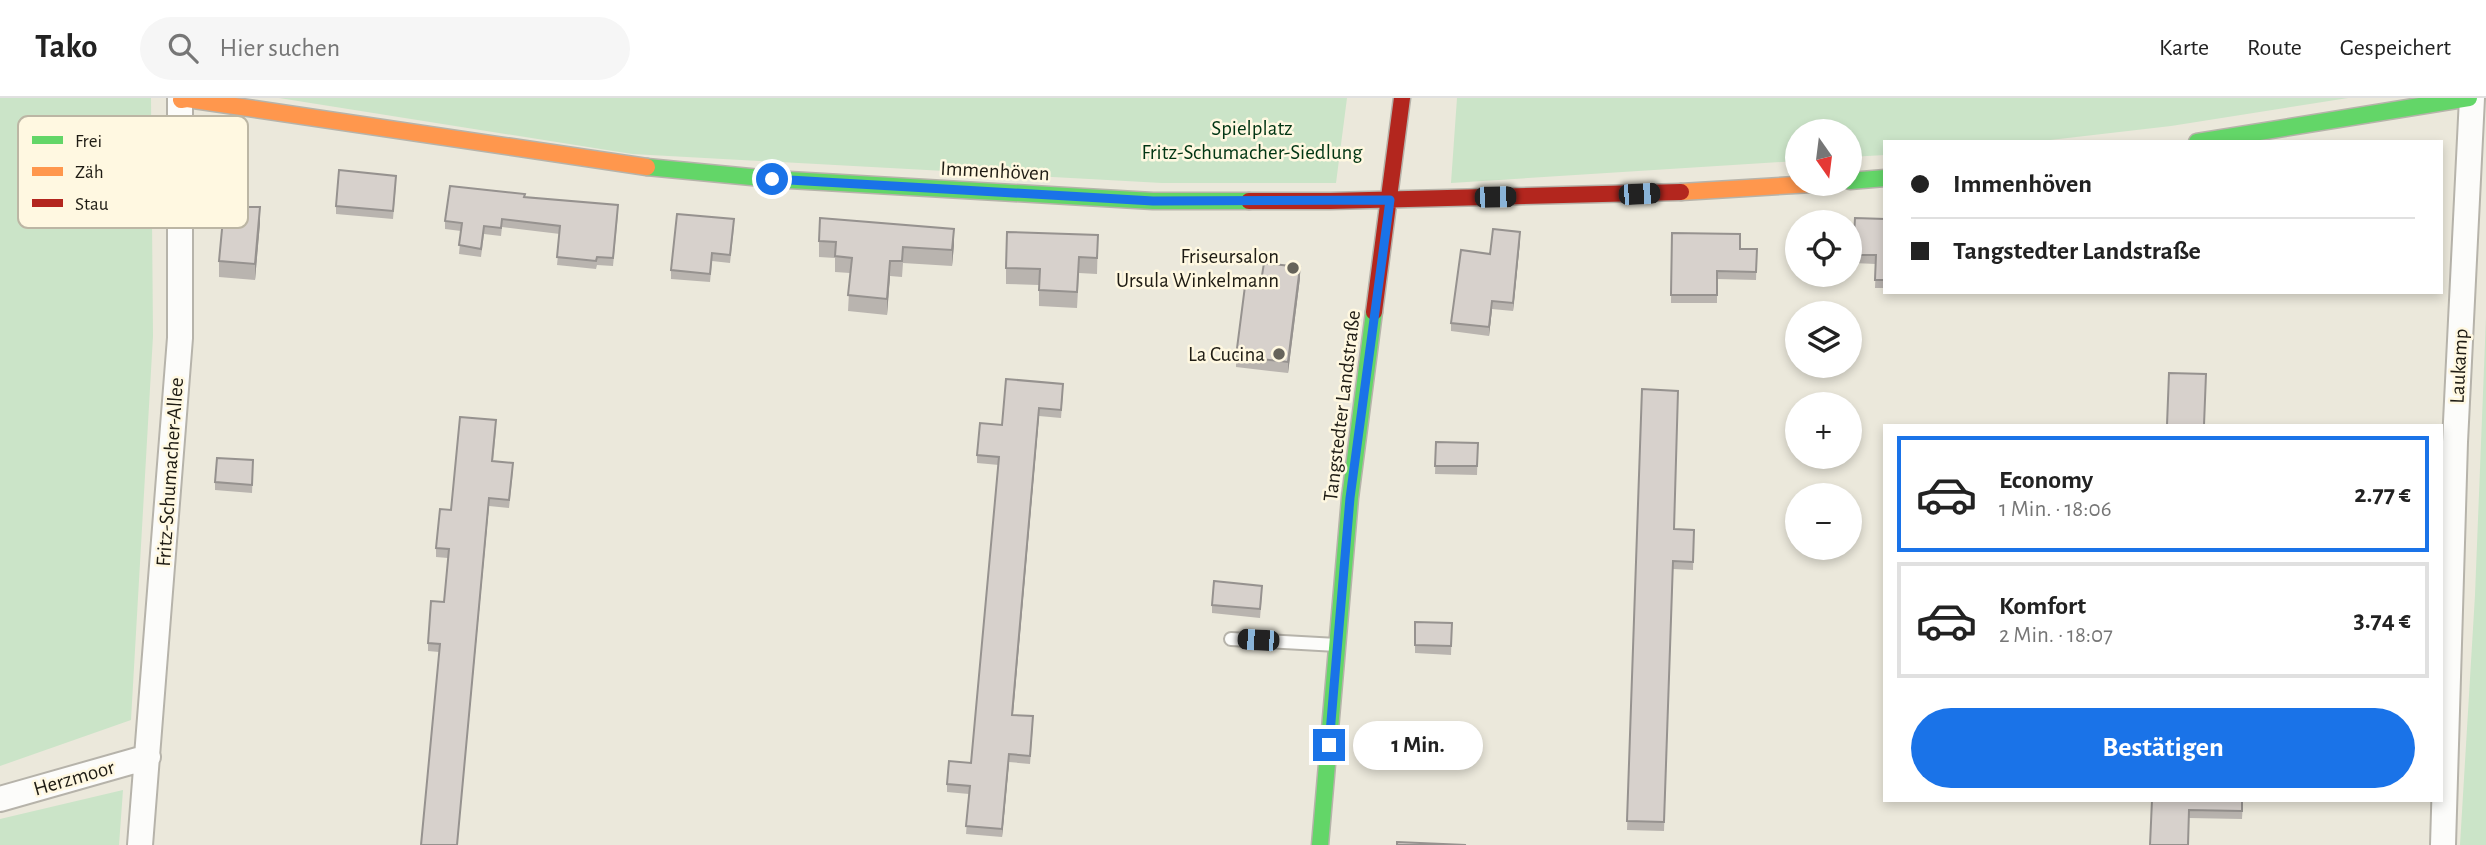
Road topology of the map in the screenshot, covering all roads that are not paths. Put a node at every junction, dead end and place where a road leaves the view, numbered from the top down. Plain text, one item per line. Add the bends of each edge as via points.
1 (1402, 98) edge
2 (2471, 98) edge
3 (181, 99) edge
4 (2209, 140) edge
5 (1883, 178) edge
6 (1862, 180) edge
7 (1785, 186) edge
8 (1390, 200) junction
9 (180, 228) edge
10 (1231, 639) dead end
11 (1337, 645) junction
12 (148, 757) junction
13 (0, 799) edge
14 (140, 845) edge
15 (1320, 845) edge
16 (2443, 845) edge

1 - 8 street, Tangstedter Landstraße
2 - 4 street
2 - 16 street, Laukamp
3 - 8 street, Immenhöven via 629,165 772,179 1153,201
5 - 6 street
7 - 8 street, Immenhöven
8 - 11 street, Tangstedter Landstraße via 1350,498
9 - 12 street, Fritz-Schumacher-Allee via 180,338
10 - 11 lane
11 - 15 street, Tangstedter Landstraße
12 - 13 street, Herzmoor
12 - 14 street, Fritz-Schumacher-Allee

